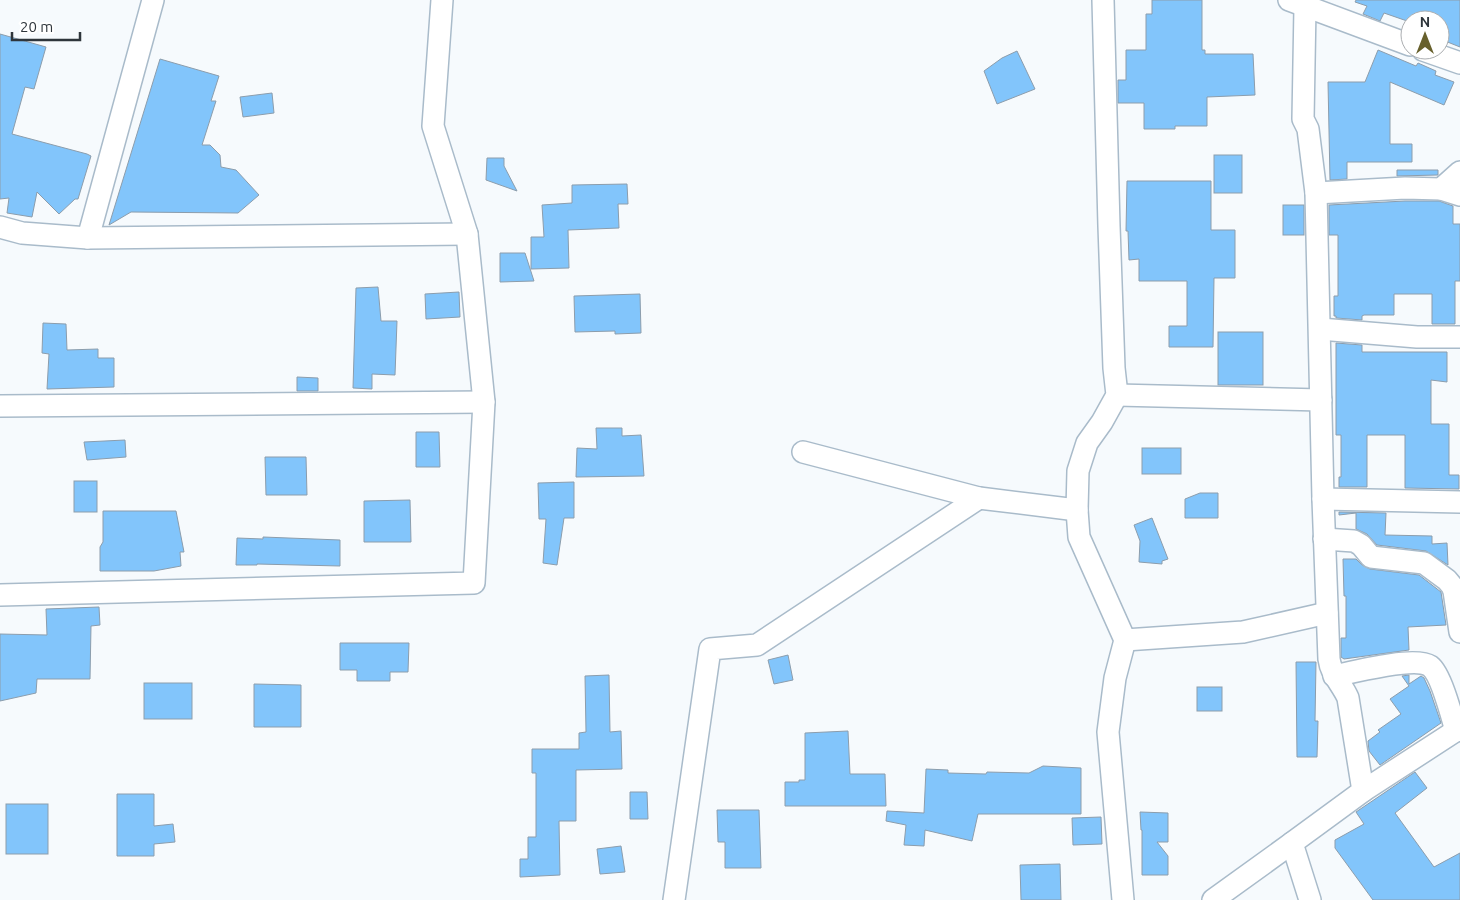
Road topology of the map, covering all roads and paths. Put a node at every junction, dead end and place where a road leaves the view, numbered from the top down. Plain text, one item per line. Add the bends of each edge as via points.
1 (153, 0) edge
2 (442, 0) edge
3 (1103, 0) edge
4 (1297, 3) edge
5 (1400, 41) edge
6 (1460, 172) edge
7 (1450, 192) edge
8 (1316, 193) junction
9 (0, 227) edge
10 (467, 234) junction
11 (88, 238) junction
12 (1320, 330) junction
13 (1460, 336) edge
14 (1117, 394) junction
15 (1321, 400) junction
16 (484, 402) junction
17 (0, 406) edge
18 (803, 452) dead end
19 (979, 498) junction
20 (1323, 499) junction
21 (1460, 502) edge
22 (1077, 510) junction
23 (1324, 539) junction
24 (0, 594) edge
25 (1327, 613) junction
26 (1460, 632) edge
27 (1125, 640) junction
28 (1334, 676) junction
29 (1458, 730) edge
30 (1363, 791) junction
31 (1292, 843) junction
32 (674, 900) edge
33 (1123, 900) edge
34 (1213, 900) edge
35 (1310, 900) edge

1 - 11 street
2 - 10 street via 433,126
3 - 14 street
4 - 5 street
4 - 8 street via 1303,119 1308,129
6 - 7 street
7 - 8 street via 1405,188
8 - 12 street
9 - 11 street via 22,233
10 - 11 street
10 - 16 street
12 - 13 street via 1417,337
12 - 15 street
14 - 15 street
14 - 22 street via 1087,443 1078,471
15 - 20 street
16 - 17 street
16 - 24 street via 474,583
18 - 19 street
19 - 22 street
19 - 32 street via 757,645 710,649
20 - 21 street
20 - 23 street
22 - 27 street via 1079,537
23 - 25 street
23 - 26 street via 1354,541 1371,557 1418,562 1434,569 1452,586
25 - 27 street via 1243,632
25 - 28 street via 1329,659
27 - 33 street via 1115,678 1108,732
28 - 29 street via 1415,662 1430,666
28 - 30 street via 1348,698
29 - 30 street
30 - 31 street
31 - 34 street
31 - 35 street

